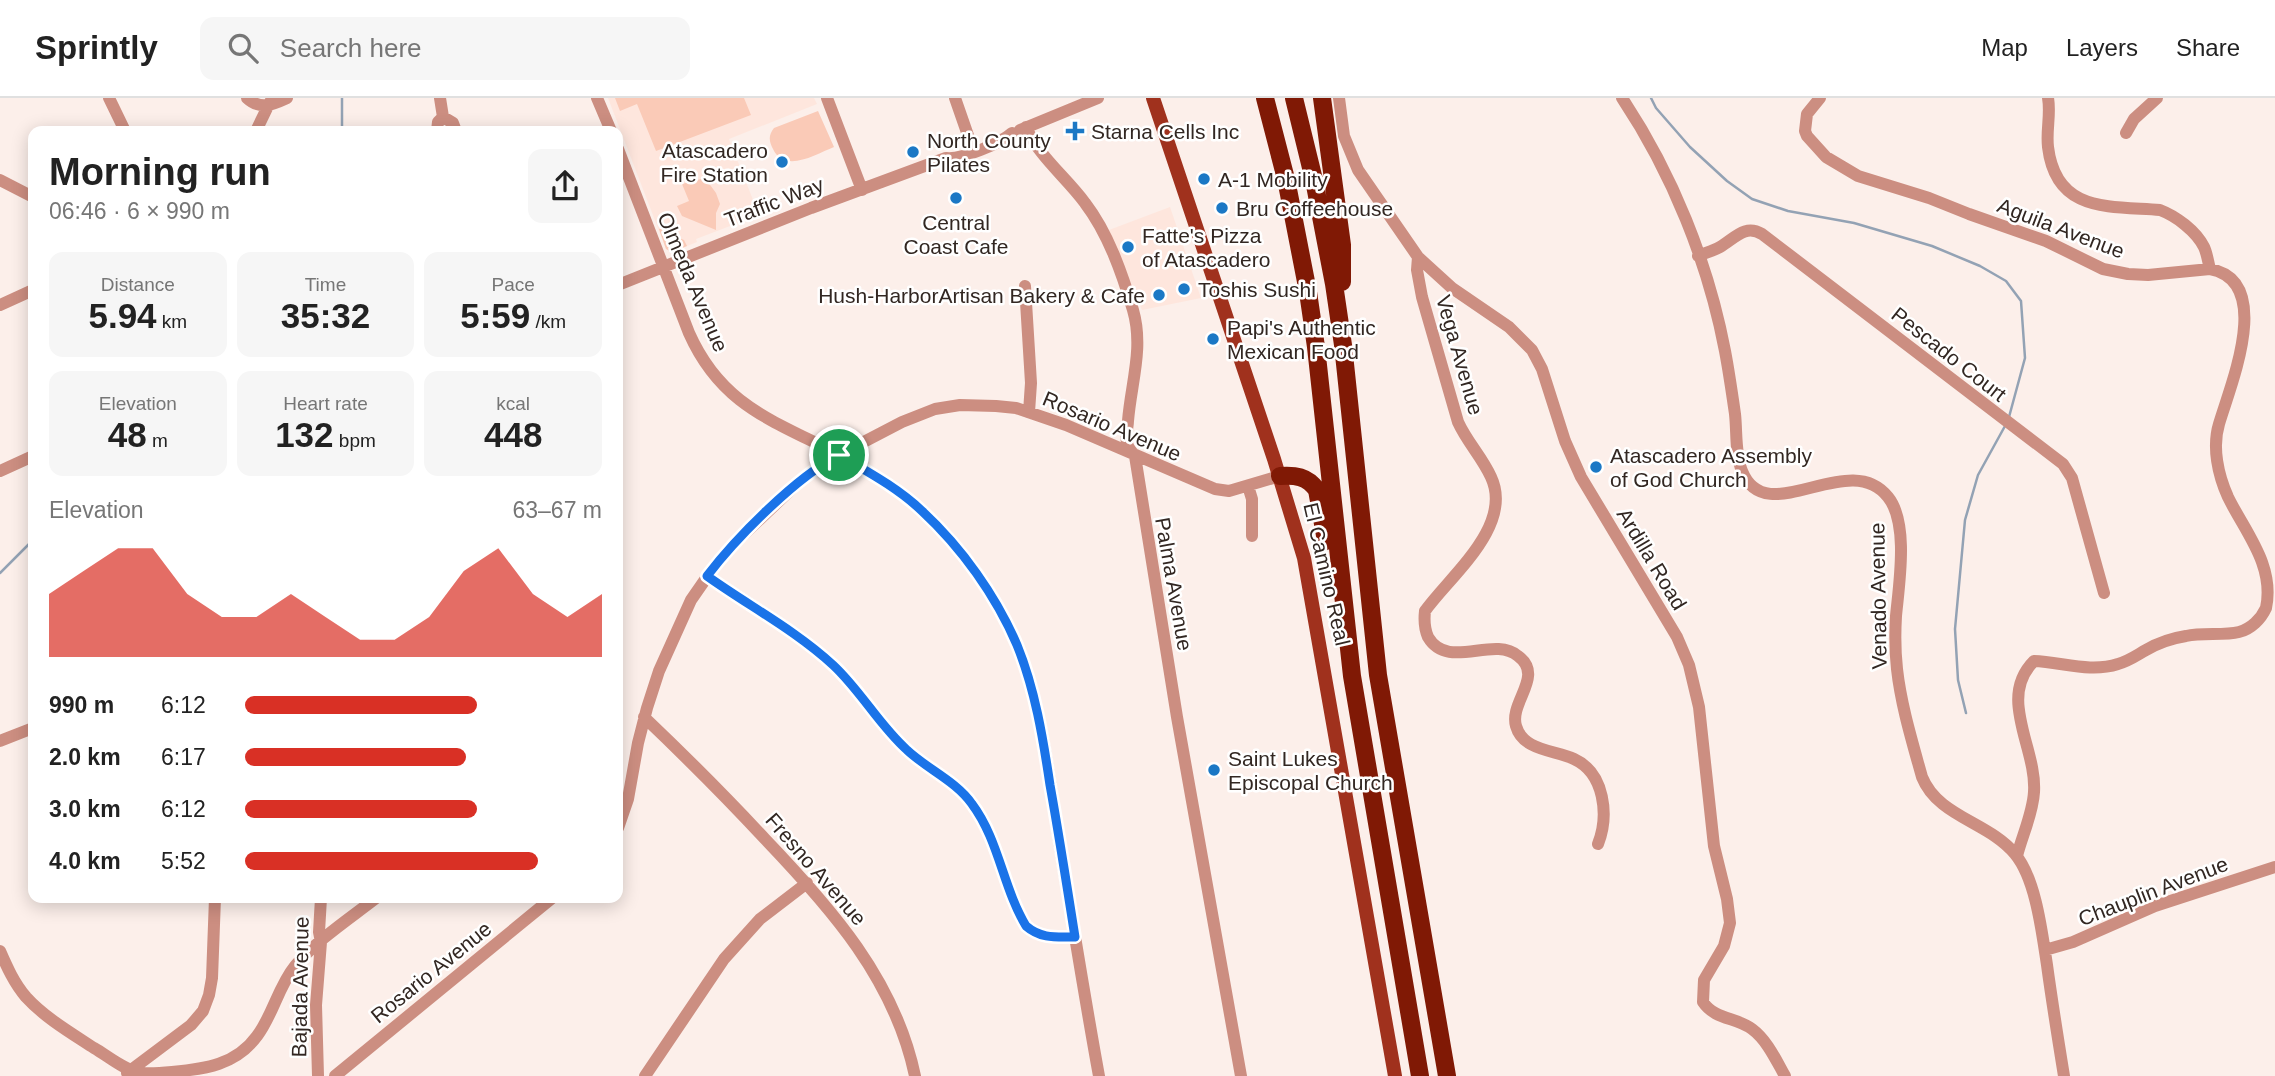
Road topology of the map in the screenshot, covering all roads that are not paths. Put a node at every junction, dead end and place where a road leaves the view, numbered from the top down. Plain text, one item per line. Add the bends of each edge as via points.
1 (109, 98) edge
2 (247, 98) edge
3 (287, 98) edge
4 (440, 98) edge
5 (597, 98) edge
6 (827, 98) edge
7 (955, 98) edge
8 (1098, 98) edge
9 (1153, 98) edge
10 (1265, 98) edge
11 (1294, 98) edge
12 (1322, 98) edge
13 (1339, 98) edge
14 (1622, 98) edge
15 (1820, 98) edge
16 (2048, 98) edge
17 (2157, 98) edge
18 (270, 102) edge
19 (443, 117) junction
20 (123, 126) edge
21 (258, 126) edge
22 (438, 126) edge
23 (454, 126) edge
24 (609, 126) edge
25 (1026, 127) junction
26 (1012, 133) junction
27 (2126, 133) dead end
28 (971, 144) junction
29 (946, 158) junction
30 (623, 162) edge
31 (0, 180) edge
32 (862, 190) junction
33 (28, 194) edge
34 (1698, 256) junction
35 (1418, 257) junction
36 (662, 266) junction
37 (2210, 269) junction
38 (623, 283) edge
39 (1025, 286) dead end
40 (28, 292) edge
41 (0, 305) edge
42 (1343, 345) junction
43 (1029, 412) junction
44 (839, 455) junction
45 (1135, 456) junction
46 (28, 458) edge
47 (0, 471) edge
48 (1280, 476) junction
49 (1248, 486) junction
50 (1252, 536) dead end
51 (707, 576) junction
52 (1340, 578) junction
53 (2104, 593) dead end
54 (644, 717) junction
55 (28, 730) edge
56 (0, 741) edge
57 (623, 814) edge
58 (1598, 844) dead end
59 (2017, 856) junction
60 (2275, 867) edge
61 (807, 883) junction
62 (215, 903) edge
63 (321, 903) edge
64 (370, 903) edge
65 (546, 903) edge
66 (1075, 937) junction
67 (321, 942) junction
68 (2045, 950) junction
69 (0, 951) edge
70 (127, 1072) edge
71 (318, 1076) edge
72 (335, 1076) edge
73 (645, 1076) edge
74 (915, 1076) edge
75 (1099, 1076) edge
76 (1241, 1076) edge
77 (1395, 1076) edge
78 (1420, 1076) edge
79 (1447, 1076) edge
80 (1785, 1076) edge
81 (2064, 1076) edge

1 - 20 street
2 - 18 street via 259,106
3 - 18 street
4 - 19 street
5 - 24 street
6 - 32 street
7 - 28 street
8 - 25 street, Traffic Way
9 - 48 main road, El Camino Real
10 - 52 highway, El Camino Real via 1308,292
11 - 42 highway, El Camino Real via 1326,236
12 - 42 highway via 1342,245
13 - 35 street, Ardilla Road via 1344,136 1358,170
14 - 34 street, Venado Avenue via 1688,223
15 - 37 street, Aguila Avenue via 1807,114 1807,136 1826,157 1858,176 2046,241 2103,269 2148,275
16 - 37 street via 2049,156 2064,188 2100,206 2169,213 2199,240
17 - 27 street via 2134,118
18 - 21 street
19 - 22 street
19 - 23 street
25 - 26 street, Traffic Way
25 - 45 street, Palma Avenue via 1034,144 1099,224 1133,311 1138,358 1126,443
26 - 28 street, Traffic Way
26 - 29 street, Traffic Way
28 - 29 street, Traffic Way
29 - 32 street, Traffic Way
30 - 36 street, Olmeda Avenue
31 - 33 street
32 - 36 street, Traffic Way
34 - 53 street, Pescado Court via 1754,229 2063,464 2072,478
34 - 59 street, Venado Avenue via 1724,349 1742,472 1749,483 1766,493 1795,493 1852,479 1874,485 1889,498 1896,512 1901,554 1897,667 1922,777 1946,807
35 - 58 street, Vega Avenue via 1422,297 1458,422 1496,493 1479,544 1425,611 1426,631 1437,646 1450,652 1502,650 1519,656 1528,677 1516,726 1527,741 1575,759 1592,773 1605,812
35 - 80 street, Ardilla Road via 1452,288 1510,327 1532,350 1581,477 1684,652 1697,692 1714,846 1730,923 1724,947 1704,980 1703,1002 1718,1016 1755,1031
36 - 38 street, Traffic Way
36 - 44 street, Olmeda Avenue via 695,346 719,381 750,409
37 - 59 street via 2234,284 2244,305 2245,328 2216,447 2228,497 2268,569 2267,604 2257,622 2237,633 2171,639 2109,666 2086,668 2034,661 2024,671 2017,690 2018,708 2034,795
39 - 43 street
40 - 41 street
42 - 79 highway, El Camino Real via 1378,675
43 - 44 street, Rosario Avenue via 984,405 935,410
43 - 45 street, Rosario Avenue
44 - 51 street, Rosario Avenue via 769,510
44 - 66 street, Olmeda Avenue via 896,489 946,536 984,586 1017,645 1042,734
45 - 49 street, Rosario Avenue via 1215,489
45 - 76 street, Palma Avenue
46 - 47 street
48 - 49 street, Rosario Avenue
48 - 52 highway via 1302,477 1317,490 1328,552
48 - 77 main road, El Camino Real via 1308,578
49 - 50 street
51 - 54 street, Rosario Avenue via 675,635
51 - 66 street via 834,666 896,740 963,793 986,827 1026,926 1044,936
52 - 78 highway, El Camino Real
54 - 57 street, Rosario Avenue
54 - 61 street, Fresno Avenue
55 - 56 street
59 - 68 street, Venado Avenue
60 - 68 street, Chauplin Avenue via 2155,906
61 - 73 street via 760,919 724,960
61 - 74 street, Fresno Avenue via 877,977 905,1037
62 - 70 street via 212,978 203,1011 185,1030
63 - 67 street, Bajada Avenue
64 - 67 street
65 - 72 street, Rosario Avenue
66 - 75 street, Olmeda Avenue
67 - 70 street via 291,971 257,1036 237,1055 202,1069
67 - 71 street, Bajada Avenue via 316,1005
68 - 81 street, Venado Avenue
69 - 70 street via 27,998

